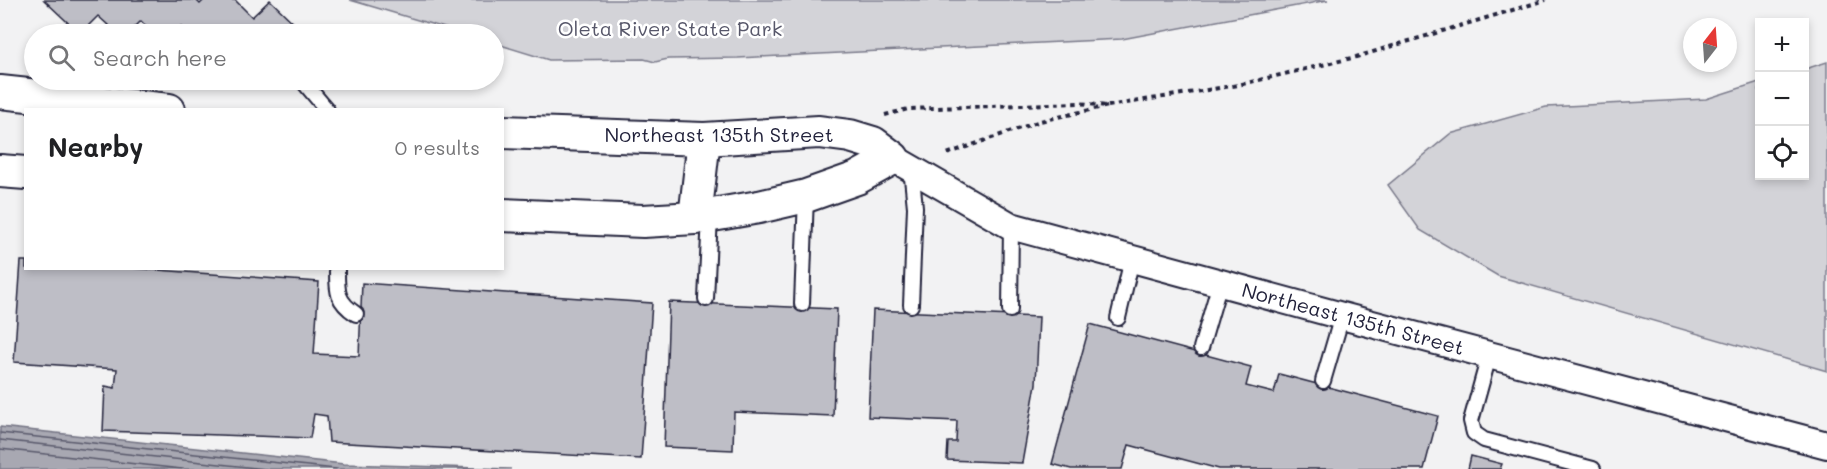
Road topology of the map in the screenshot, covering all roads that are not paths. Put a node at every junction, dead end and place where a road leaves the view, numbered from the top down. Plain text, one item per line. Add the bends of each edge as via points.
1 (310, 90) edge
2 (0, 92) edge
3 (150, 108) edge
4 (325, 108) edge
5 (504, 132) edge
6 (704, 139) junction
7 (902, 163) junction
8 (0, 171) edge
9 (24, 173) edge
10 (806, 196) junction
11 (504, 215) edge
12 (703, 217) junction
13 (1011, 226) junction
14 (1132, 259) junction
15 (337, 270) edge
16 (1220, 283) junction
17 (706, 299) dead end
18 (802, 304) dead end
19 (911, 305) dead end
20 (1010, 310) dead end
21 (356, 314) dead end
22 (1342, 316) junction
23 (1118, 318) dead end
24 (1201, 348) dead end
25 (1488, 356) junction
26 (1323, 381) dead end
27 (1827, 445) edge
28 (1593, 469) edge

1 - 4 lane
2 - 3 street
5 - 6 street, Northeast 135th Street
6 - 7 street, Northeast 135th Street via 819,132 873,143
6 - 12 street
7 - 10 street
7 - 13 street, Northeast 135th Street
7 - 19 lane via 915,207
8 - 9 street
10 - 12 street
10 - 18 lane
11 - 12 street via 643,221
12 - 17 lane
13 - 14 street, Northeast 135th Street
13 - 20 lane
14 - 16 street, Northeast 135th Street
14 - 23 lane
15 - 21 lane via 337,291 343,306
16 - 22 street, Northeast 135th Street
16 - 24 lane
22 - 25 street, Northeast 135th Street
22 - 26 lane
25 - 27 street, Northeast 135th Street
25 - 28 lane via 1471,421 1474,433 1484,440

